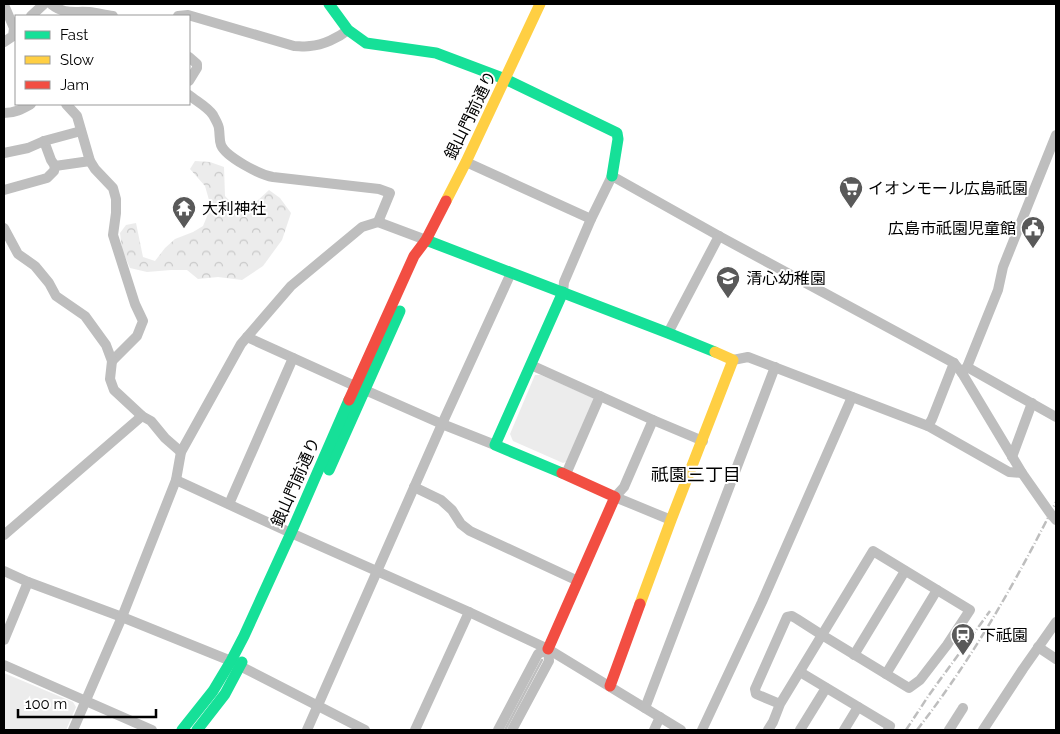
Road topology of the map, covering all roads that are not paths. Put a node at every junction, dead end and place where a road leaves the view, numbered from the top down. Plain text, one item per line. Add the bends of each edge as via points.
1 (44, 4) edge
2 (51, 4) edge
3 (329, 4) edge
4 (540, 4) edge
5 (4, 5) edge
6 (32, 15) edge
7 (107, 15) edge
8 (183, 15) edge
9 (348, 30) junction
10 (15, 35) edge
11 (4, 42) edge
12 (190, 58) edge
13 (190, 79) edge
14 (505, 79) junction
15 (190, 96) edge
16 (29, 105) edge
17 (67, 105) edge
18 (4, 113) edge
19 (82, 131) junction
20 (1056, 135) edge
21 (44, 141) junction
22 (4, 153) edge
23 (90, 161) junction
24 (466, 162) junction
25 (55, 166) junction
26 (612, 176) junction
27 (4, 190) edge
28 (592, 218) junction
29 (378, 222) junction
30 (4, 228) edge
31 (719, 236) junction
32 (426, 240) junction
33 (511, 273) junction
34 (563, 292) junction
35 (668, 333) junction
36 (247, 338) junction
37 (293, 358) junction
38 (733, 360) junction
39 (112, 361) junction
40 (954, 363) junction
41 (531, 365) junction
42 (775, 367) junction
43 (965, 370) junction
44 (360, 388) junction
45 (600, 396) junction
46 (852, 397) junction
47 (1032, 404) junction
48 (142, 416) junction
49 (1056, 417) edge
50 (653, 420) junction
51 (442, 424) junction
52 (928, 426) junction
53 (703, 441) junction
54 (495, 445) junction
55 (181, 452) junction
56 (1012, 457) junction
57 (1022, 473) junction
58 (566, 474) junction
59 (176, 480) junction
60 (414, 487) junction
61 (615, 497) junction
62 (229, 504) junction
63 (671, 520) junction
64 (1056, 520) edge
65 (4, 535) edge
66 (295, 535) junction
67 (905, 570) junction
68 (4, 571) edge
69 (377, 571) junction
70 (578, 581) junction
71 (28, 582) junction
72 (937, 590) junction
73 (469, 612) junction
74 (122, 617) junction
75 (1056, 622) edge
76 (822, 635) junction
77 (4, 640) edge
78 (548, 648) junction
79 (1038, 648) junction
80 (854, 655) junction
81 (1056, 659) edge
82 (235, 664) junction
83 (4, 665) edge
84 (800, 672) junction
85 (886, 674) junction
86 (610, 686) junction
87 (826, 688) junction
88 (86, 701) junction
89 (780, 704) junction
90 (318, 706) junction
91 (858, 707) junction
92 (645, 708) junction
93 (963, 708) dead end
94 (660, 717) junction
95 (73, 730) edge
96 (152, 730) edge
97 (182, 730) edge
98 (197, 730) edge
99 (307, 730) edge
100 (365, 730) edge
101 (415, 730) edge
102 (498, 730) edge
103 (512, 730) edge
104 (654, 730) edge
105 (681, 730) edge
106 (702, 730) edge
107 (768, 730) edge
108 (800, 730) edge
109 (844, 730) edge
110 (888, 730) edge
111 (949, 730) edge
112 (983, 730) edge

1 - 6 street
2 - 7 street via 61,11
3 - 9 street
4 - 14 street, 銀山門前通り
5 - 10 street
8 - 9 street via 294,46 320,44
9 - 14 street via 366,43 436,53
10 - 11 street
12 - 13 street via 197,68
14 - 24 street, 銀山門前通り
14 - 26 street via 617,133
15 - 29 street via 212,113 226,152 265,176 379,188 390,193
16 - 18 street
17 - 19 street via 77,116
19 - 21 street
19 - 23 street
20 - 43 street via 1002,267 998,290
21 - 22 street
21 - 25 street
23 - 25 street
23 - 39 street via 113,188 116,213 113,235 143,321 137,336
24 - 28 street
24 - 32 street, 銀山門前通り
25 - 27 street via 47,178
26 - 28 street
26 - 31 street
28 - 34 street via 564,282
29 - 32 street
29 - 36 street via 362,227 291,286
30 - 39 street via 18,254 35,266 56,296 85,316 106,345
31 - 35 street
31 - 40 street
32 - 33 street
32 - 44 street, 銀山門前通り via 423,260
33 - 34 street
33 - 51 street
34 - 35 street
34 - 41 street
35 - 38 street
36 - 37 street
36 - 55 street
37 - 44 street
37 - 62 street
38 - 42 street via 748,357
38 - 53 street
39 - 48 street via 110,379 114,390
40 - 43 street
40 - 52 street
41 - 45 street
41 - 54 street
42 - 46 street
42 - 92 street
43 - 47 street
43 - 56 street
44 - 51 street
44 - 66 street, 銀山門前通り
45 - 50 street
45 - 58 street
46 - 52 street
46 - 106 street
47 - 49 street
47 - 56 street
48 - 55 street
48 - 65 street
50 - 53 street
50 - 61 street via 624,487
51 - 54 street
51 - 60 street
52 - 57 street via 1009,472
53 - 63 street
54 - 58 street
55 - 59 street
56 - 57 street
57 - 64 street
58 - 61 street
59 - 62 street
59 - 74 street
60 - 69 street
60 - 70 street via 441,500 470,531
61 - 63 street
61 - 70 street
62 - 66 street
63 - 86 street
66 - 69 street
66 - 82 street, 銀山門前通り
67 - 72 street
67 - 76 street via 873,551
67 - 80 street
68 - 71 street
69 - 73 street
69 - 90 street
70 - 78 street
71 - 74 street
71 - 77 street
72 - 85 street
72 - 85 street via 970,610 920,680 909,688
73 - 78 street
73 - 101 street
74 - 82 street
74 - 88 street
75 - 79 street
76 - 80 street
76 - 84 street
76 - 89 street via 797,618 787,616 755,689 756,694
78 - 86 street
78 - 102 street via 538,654
78 - 103 street via 549,661
79 - 81 street
79 - 112 street
80 - 85 street
82 - 90 street
82 - 97 street, 銀山門前通り
82 - 98 street, 銀山門前通り via 225,694
83 - 88 street
84 - 87 street
84 - 89 street
86 - 92 street
87 - 91 street
87 - 108 street
88 - 95 street
88 - 96 street
89 - 107 street
90 - 99 street
90 - 100 street
91 - 109 street
91 - 110 street via 890,726
92 - 94 street
93 - 111 street
94 - 104 street
94 - 105 street

